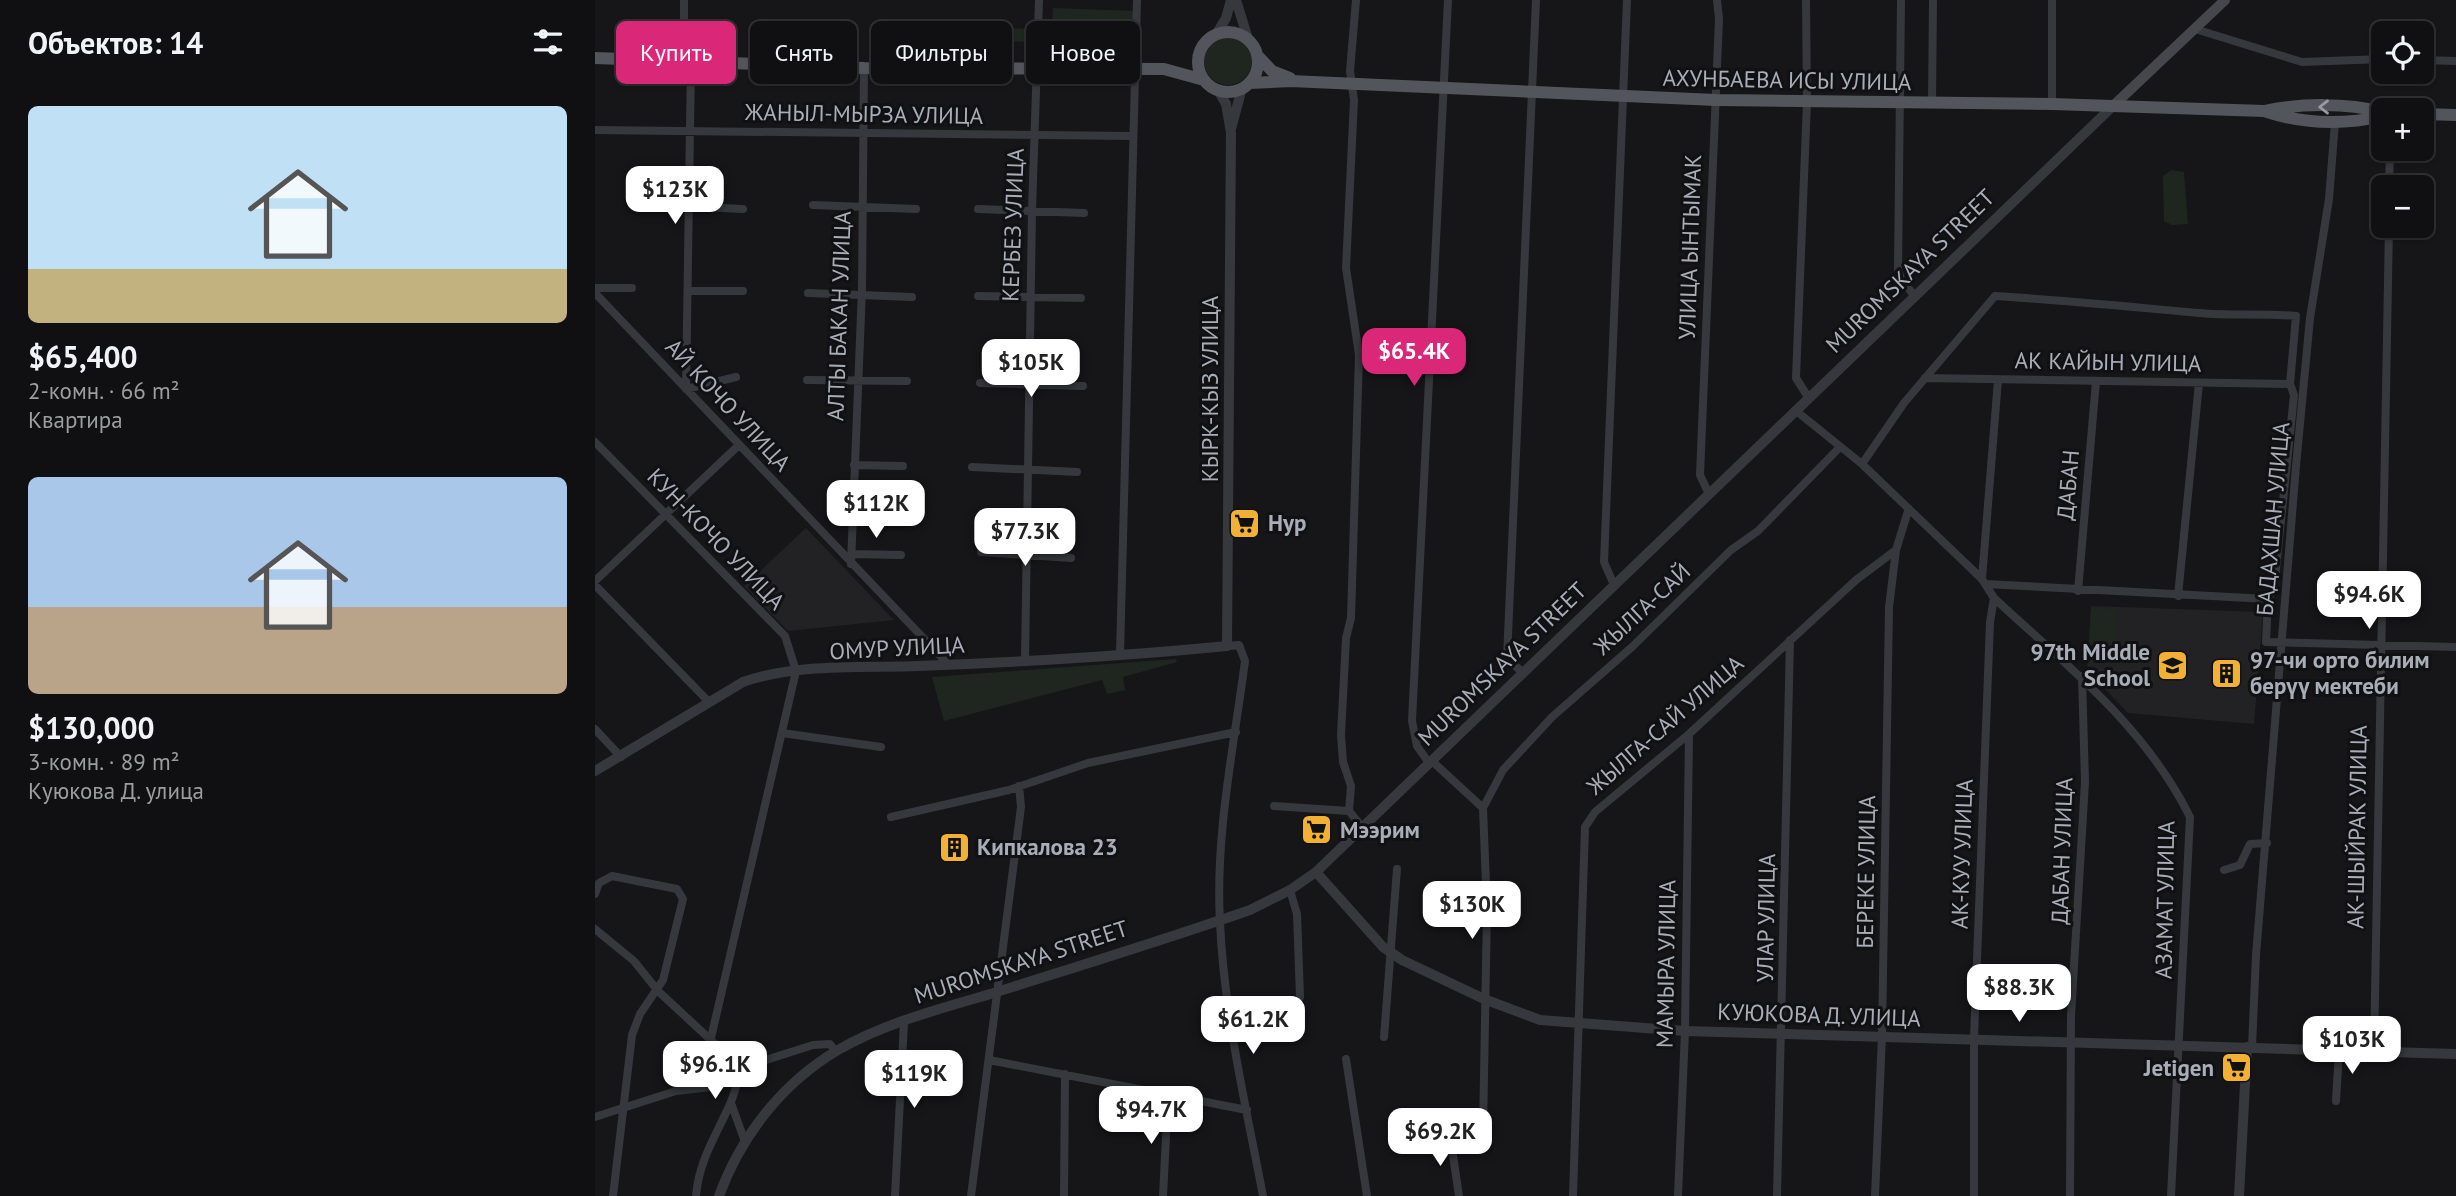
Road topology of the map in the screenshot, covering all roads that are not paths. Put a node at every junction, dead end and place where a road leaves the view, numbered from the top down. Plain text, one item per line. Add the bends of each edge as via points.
1 (684, 0) edge
2 (1039, 0) edge
3 (1137, 0) edge
4 (1233, 0) edge
5 (1356, 0) edge
6 (1448, 0) edge
7 (1536, 0) edge
8 (1627, 0) edge
9 (1717, 0) edge
10 (1807, 0) edge
11 (1901, 0) edge
12 (1933, 0) edge
13 (2052, 0) edge
14 (2225, 0) edge
15 (684, 21) edge
16 (1038, 21) edge
17 (1136, 21) edge
18 (2195, 29) junction
19 (1217, 33) junction
20 (1248, 39) junction
21 (1199, 54) junction
22 (1257, 55) junction
23 (595, 58) edge
24 (616, 59) edge
25 (2371, 60) edge
26 (2434, 60) edge
27 (2456, 61) edge
28 (736, 64) edge
29 (864, 68) junction
30 (1026, 68) edge
31 (1140, 68) edge
32 (1164, 69) junction
33 (1204, 80) junction
34 (1311, 82) junction
35 (691, 84) edge
36 (1036, 84) edge
37 (1134, 84) edge
38 (1245, 86) junction
39 (1352, 86) junction
40 (1218, 90) junction
41 (1443, 90) junction
42 (1533, 94) junction
43 (1624, 97) junction
44 (1716, 100) junction
45 (1807, 102) junction
46 (1900, 103) junction
47 (1932, 103) junction
48 (2052, 104) junction
49 (2113, 106) junction
50 (2264, 111) junction
51 (2371, 112) edge
52 (2434, 114) edge
53 (2456, 115) edge
54 (2371, 116) edge
55 (2335, 122) junction
56 (595, 130) edge
57 (691, 131) junction
58 (863, 132) junction
59 (1231, 133) junction
60 (1035, 136) junction
61 (1132, 136) junction
62 (641, 204) dead end
63 (690, 205) junction
64 (813, 205) dead end
65 (862, 208) junction
66 (744, 209) dead end
67 (916, 209) dead end
68 (978, 209) dead end
69 (1032, 211) junction
70 (1084, 213) dead end
71 (2389, 238) edge
72 (632, 288) dead end
73 (595, 291) edge
74 (688, 291) junction
75 (743, 291) dead end
76 (808, 293) dead end
77 (860, 296) junction
78 (978, 296) dead end
79 (1030, 296) junction
80 (1915, 296) junction
81 (912, 297) dead end
82 (1081, 298) dead end
83 (737, 377) dead end
84 (1925, 378) junction
85 (807, 380) dead end
86 (1998, 380) junction
87 (907, 381) dead end
88 (2096, 381) junction
89 (856, 382) junction
90 (980, 383) dead end
91 (2199, 383) junction
92 (1028, 384) junction
93 (2290, 384) junction
94 (1083, 386) dead end
95 (686, 389) junction
96 (1808, 397) junction
97 (1795, 410) junction
98 (595, 442) edge
99 (739, 445) junction
100 (1840, 447) junction
101 (1862, 464) junction
102 (854, 465) junction
103 (903, 466) dead end
104 (972, 467) dead end
105 (1027, 469) junction
106 (1077, 472) dead end
107 (1709, 494) junction
108 (1908, 511) junction
109 (666, 515) junction
110 (1895, 550) junction
111 (981, 552) dead end
112 (851, 554) junction
113 (1027, 554) junction
114 (901, 555) dead end
115 (1071, 558) dead end
116 (851, 565) junction
117 (1984, 582) junction
118 (595, 583) edge
119 (1615, 585) junction
120 (2078, 591) junction
121 (2178, 596) junction
122 (1994, 597) junction
123 (2268, 599) junction
124 (1790, 640) junction
125 (2282, 643) junction
126 (1227, 646) junction
127 (2379, 646) junction
128 (2456, 647) edge
129 (1120, 654) junction
130 (1025, 661) junction
131 (949, 665) junction
132 (796, 671) junction
133 (1522, 672) junction
134 (2082, 676) junction
135 (709, 702) junction
136 (595, 729) edge
137 (782, 733) junction
138 (1236, 733) junction
139 (1689, 734) junction
140 (881, 747) dead end
141 (621, 757) junction
142 (1431, 762) junction
143 (595, 771) edge
144 (1019, 786) junction
145 (1274, 806) dead end
146 (1483, 808) junction
147 (1349, 811) junction
148 (891, 817) dead end
149 (1362, 827) junction
150 (2261, 843) junction
151 (1397, 869) dead end
152 (2224, 870) dead end
153 (1317, 872) junction
154 (1290, 890) junction
155 (595, 894) edge
156 (1220, 920) junction
157 (595, 929) edge
158 (1389, 951) junction
159 (658, 990) junction
160 (997, 992) junction
161 (1300, 997) dead end
162 (1484, 999) junction
163 (904, 1022) junction
164 (1580, 1023) junction
165 (1685, 1031) junction
166 (1783, 1032) junction
167 (1882, 1036) junction
168 (1384, 1037) dead end
169 (711, 1038) junction
170 (1974, 1038) junction
171 (2071, 1041) junction
172 (2179, 1044) junction
173 (2250, 1047) junction
174 (2339, 1050) junction
175 (2374, 1051) junction
176 (835, 1052) junction
177 (2456, 1054) edge
178 (989, 1059) junction
179 (1346, 1059) dead end
180 (741, 1068) junction
181 (1065, 1074) junction
182 (1168, 1097) junction
183 (2336, 1101) dead end
184 (731, 1103) junction
185 (624, 1107) junction
186 (1247, 1110) junction
187 (595, 1117) edge
188 (1483, 1131) dead end
189 (1450, 1135) dead end
190 (744, 1139) junction
191 (613, 1196) edge
192 (696, 1196) edge
193 (719, 1196) edge
194 (895, 1196) edge
195 (971, 1196) edge
196 (1064, 1196) edge
197 (1163, 1196) edge
198 (1263, 1196) edge
199 (1367, 1196) edge
200 (1459, 1196) edge
201 (1573, 1196) edge
202 (1678, 1196) edge
203 (1777, 1196) edge
204 (1875, 1196) edge
205 (1974, 1196) edge
206 (2070, 1196) edge
207 (2171, 1196) edge
208 (2239, 1196) edge

1 - 15 street
2 - 16 street, КЕРБЕЗ УЛИЦА
3 - 17 street
4 - 19 street
4 - 20 street
5 - 39 street
6 - 41 street
7 - 42 street
8 - 43 street
9 - 44 street, УЛИЦА ЫНТЫМАК
10 - 45 street
11 - 46 street
12 - 47 street
13 - 48 street
14 - 18 main road, MUROMSKAYA STREET
18 - 25 street via 2302,62
18 - 49 main road, MUROMSKAYA STREET
19 - 20 main road via 1235,32
19 - 21 main road via 1205,41
20 - 22 main road
21 - 32 main road
21 - 33 main road via 1198,68
22 - 34 main road, АХУНБАЕВА ИСЫ УЛИЦА via 1272,71
22 - 38 main road via 1257,69
23 - 24 main road
26 - 27 street
28 - 29 main road
29 - 30 main road
29 - 58 street, АЛТЫ БАКАН УЛИЦА
31 - 32 main road
32 - 33 main road
33 - 40 main road
34 - 38 main road, АХУНБАЕВА ИСЫ УЛИЦА
34 - 39 main road, АХУНБАЕВА ИСЫ УЛИЦА
35 - 57 street
36 - 60 street, КЕРБЕЗ УЛИЦА
37 - 61 street
38 - 40 main road via 1231,92
38 - 59 street, КЫРК-КЫЗ УЛИЦА
39 - 41 main road, АХУНБАЕВА ИСЫ УЛИЦА
39 - 147 street via 1346,268 1359,355 1351,618 1341,734 1351,786
40 - 59 street, КЫРК-КЫЗ УЛИЦА via 1226,104
41 - 42 main road, АХУНБАЕВА ИСЫ УЛИЦА
41 - 142 street via 1412,721 1417,746
42 - 43 main road, АХУНБАЕВА ИСЫ УЛИЦА
42 - 133 street via 1507,657
43 - 44 main road, АХУНБАЕВА ИСЫ УЛИЦА
43 - 119 street via 1604,562
44 - 45 main road, АХУНБАЕВА ИСЫ УЛИЦА
44 - 107 street, УЛИЦА ЫНТЫМАК via 1700,475
45 - 46 main road, АХУНБАЕВА ИСЫ УЛИЦА
45 - 96 street via 1796,378
46 - 47 main road, АХУНБАЕВА ИСЫ УЛИЦА
46 - 80 street via 1898,269
47 - 48 main road, АХУНБАЕВА ИСЫ УЛИЦА
48 - 49 main road, АХУНБАЕВА ИСЫ УЛИЦА
49 - 50 main road, АХУНБАЕВА ИСЫ УЛИЦА
49 - 80 street, MUROMSKAYA STREET
51 -> 50 main road, АХУНБАЕВА ИСЫ УЛИЦА via 2335,107
50 - 55 main road, АХУНБАЕВА ИСЫ УЛИЦА via 2283,118
52 - 53 main road
54 - 55 main road, АХУНБАЕВА ИСЫ УЛИЦА
55 - 125 street, БАДАХШАН УЛИЦА via 2310,318
56 - 57 street, ЖАНЫЛ-МЫРЗА УЛИЦА
57 - 58 street, ЖАНЫЛ-МЫРЗА УЛИЦА
57 - 63 street
58 - 60 street, ЖАНЫЛ-МЫРЗА УЛИЦА
58 - 65 street, АЛТЫ БАКАН УЛИЦА
59 - 126 street, КЫРК-КЫЗ УЛИЦА
60 - 61 street, ЖАНЫЛ-МЫРЗА УЛИЦА
60 - 69 street, КЕРБЕЗ УЛИЦА
61 - 129 street
62 - 63 street
63 - 66 street
63 - 74 street
64 - 65 street
65 - 67 street
65 - 77 street, АЛТЫ БАКАН УЛИЦА
68 - 69 street
69 - 70 street
69 - 79 street, КЕРБЕЗ УЛИЦА
71 - 127 street, АК-ШЫЙРАК УЛИЦА
72 - 73 street
73 - 95 street, АЙ КОЧО УЛИЦА
74 - 75 street
74 - 95 street
76 - 77 street
77 - 81 street
77 - 89 street, АЛТЫ БАКАН УЛИЦА
78 - 79 street
79 - 82 street
79 - 92 street, КЕРБЕЗ УЛИЦА
80 - 96 street, MUROMSKAYA STREET
83 - 95 street
84 - 86 street, АК КАЙЫН УЛИЦА
84 - 93 street via 1994,296 2127,304 2201,314 2296,316
84 - 101 street
85 - 89 street
86 - 88 street, АК КАЙЫН УЛИЦА
86 - 117 street
87 - 89 street
88 - 91 street, АК КАЙЫН УЛИЦА
88 - 120 street, ДАБАН
89 - 102 street, АЛТЫ БАКАН УЛИЦА
90 - 92 street
91 - 93 street, АК КАЙЫН УЛИЦА
91 - 121 street
92 - 94 street
92 - 105 street, КЕРБЕЗ УЛИЦА
93 - 123 street via 2294,395 2274,588
95 - 99 street, АЙ КОЧО УЛИЦА
96 - 97 street, MUROMSKAYA STREET
97 - 100 street, АЗАМАТ УЛИЦА
97 - 107 street, MUROMSKAYA STREET
98 - 109 street, КУН-КОЧО УЛИЦА
99 - 109 street
99 - 116 street, АЙ КОЧО УЛИЦА
100 - 101 street, АЗАМАТ УЛИЦА
100 - 146 street, ЖЫЛГА-САЙ via 1758,531 1731,550 1552,717 1503,770
101 - 108 street, АЗАМАТ УЛИЦА
102 - 103 street
102 - 112 street, АЛТЫ БАКАН УЛИЦА
104 - 105 street
105 - 106 street
105 - 113 street, КЕРБЕЗ УЛИЦА
107 - 119 street, MUROMSKAYA STREET
108 - 110 street
108 - 117 street, АЗАМАТ УЛИЦА
109 - 118 street
109 - 132 street, КУН-КОЧО УЛИЦА via 785,636
110 - 124 street, ЖЫЛГА-САЙ УЛИЦА
110 - 167 street, БЕРЕКЕ УЛИЦА via 1889,607
111 - 113 street
112 - 114 street
112 - 116 street, АЛТЫ БАКАН УЛИЦА
113 - 115 street
113 - 130 street, КЕРБЕЗ УЛИЦА
116 - 131 street, АЙ КОЧО УЛИЦА
117 - 120 street
117 - 122 street, АЗАМАТ УЛИЦА
118 - 135 street
119 - 133 street, MUROMSKAYA STREET
120 - 121 street
121 - 123 street
122 - 134 street, АЗАМАТ УЛИЦА
122 - 170 street, АК-КУУ УЛИЦА
123 - 125 street via 2266,642
124 - 139 street, ЖЫЛГА-САЙ УЛИЦА
124 - 166 street, УЛАР УЛИЦА
125 - 127 street
125 - 150 street, БАДАХШАН УЛИЦА
126 - 129 street, ОМУР УЛИЦА
126 - 138 street via 1239,645 1244,652
127 - 128 street
127 - 175 street, АК-ШЫЙРАК УЛИЦА
129 - 130 street, ОМУР УЛИЦА
130 - 131 street, ОМУР УЛИЦА
131 - 132 street, ОМУР УЛИЦА
132 - 135 street, ОМУР УЛИЦА via 757,677
132 - 137 street
133 - 142 street, MUROMSKAYA STREET
134 - 171 street, ДАБАН УЛИЦА via 2085,782
134 - 172 street, АЗАМАТ УЛИЦА via 2107,700 2175,786 2190,817
135 - 141 street, ОМУР УЛИЦА
136 - 141 street
137 - 140 street
137 - 169 street
138 - 144 street via 1088,763
138 - 156 street via 1222,844
139 - 164 street, ЖЫЛГА-САЙ УЛИЦА via 1595,812 1585,827
139 - 165 street, МАМЫРА УЛИЦА
141 - 143 street, ОМУР УЛИЦА
142 - 146 street
142 - 149 street, MUROMSKAYA STREET
144 - 148 street
144 - 160 street via 1021,807
145 - 147 street
146 - 162 street
147 - 149 street
149 - 153 street, MUROMSKAYA STREET
150 - 152 street via 2250,844 2240,865
150 - 173 street, БАДАХШАН УЛИЦА
151 - 158 street
153 - 154 street, MUROMSKAYA STREET
153 - 158 street, КУЮКОВА Д. УЛИЦА
154 - 156 street, MUROMSKAYA STREET
154 - 161 street via 1300,944
155 - 159 street via 599,883 612,876 682,892
156 - 160 street, MUROMSKAYA STREET
156 - 186 street via 1229,1016
157 - 159 street via 635,961
158 - 162 street, КУЮКОВА Д. УЛИЦА
158 - 168 street
159 - 169 street
159 - 185 street via 640,1014 632,1035
160 - 163 street, MUROMSKAYA STREET
160 - 178 street
162 - 164 street, КУЮКОВА Д. УЛИЦА via 1540,1020
162 - 188 street
163 - 176 street, MUROMSKAYA STREET
163 - 194 street
164 - 165 street, КУЮКОВА Д. УЛИЦА
164 - 201 street, ЖЫЛГА-САЙ УЛИЦА
165 - 166 street, КУЮКОВА Д. УЛИЦА
165 - 202 street, МАМЫРА УЛИЦА
166 - 167 street, КУЮКОВА Д. УЛИЦА
166 - 203 street, УЛАР УЛИЦА
167 - 170 street, КУЮКОВА Д. УЛИЦА
167 - 204 street, БЕРЕКЕ УЛИЦА
169 - 180 street
170 - 171 street, КУЮКОВА Д. УЛИЦА
170 - 205 street, АК-КУУ УЛИЦА
171 - 172 street, КУЮКОВА Д. УЛИЦА
171 - 206 street, ДАБАН УЛИЦА
172 - 173 street, КУЮКОВА Д. УЛИЦА
172 - 207 street, АЗАМАТ УЛИЦА
173 - 174 street, КУЮКОВА Д. УЛИЦА
173 - 208 street
174 - 175 street, КУЮКОВА Д. УЛИЦА
174 - 183 street
175 - 177 street, КУЮКОВА Д. УЛИЦА
176 - 180 street via 830,1044 813,1045
176 - 190 street, MUROMSKAYA STREET via 769,1107
178 - 181 street
178 - 195 street
179 - 199 street
180 - 184 street
180 - 185 street via 720,1086 676,1091
181 - 182 street
181 - 196 street
182 - 186 street
182 - 197 street
184 - 190 street
184 - 192 street via 705,1152
185 - 187 street
185 - 191 street
186 - 198 street
189 - 200 street
190 - 193 street, MUROMSKAYA STREET

